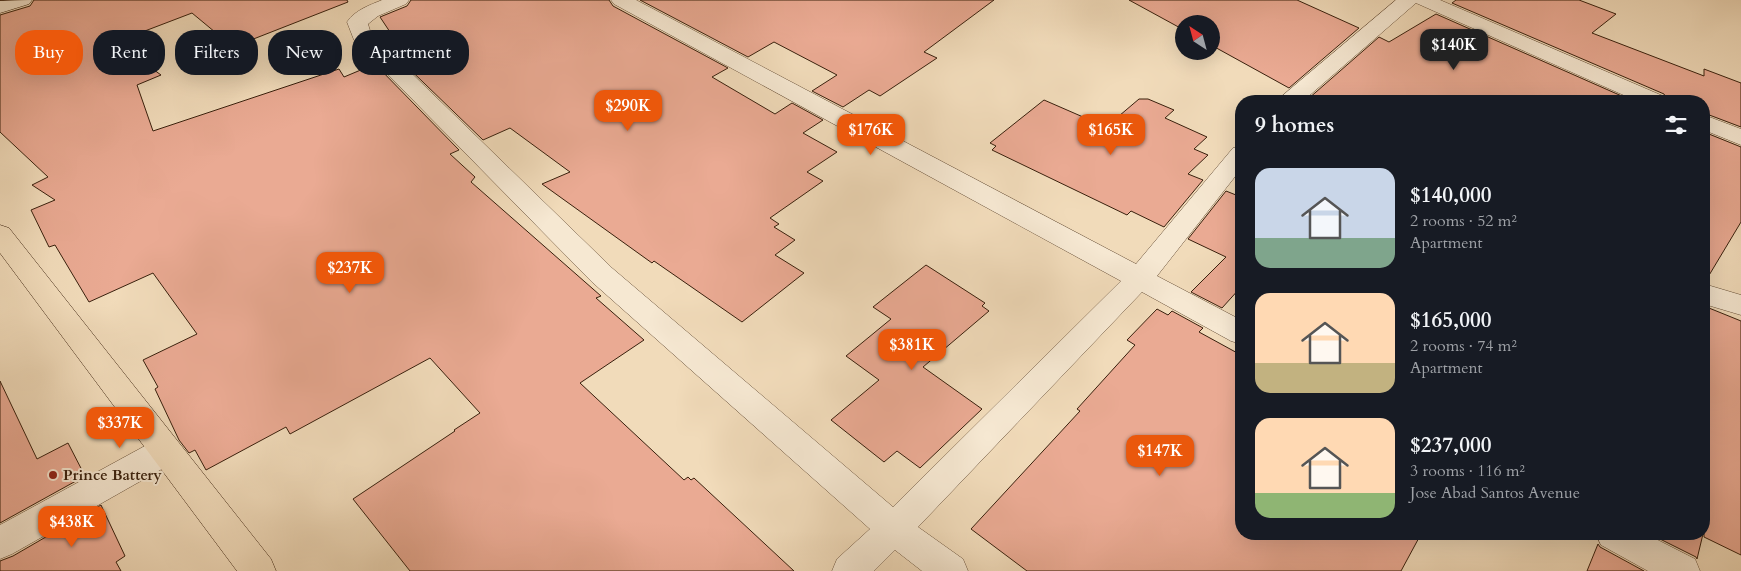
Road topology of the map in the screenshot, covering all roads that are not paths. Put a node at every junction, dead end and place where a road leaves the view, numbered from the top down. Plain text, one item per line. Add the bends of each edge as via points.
1 (22, 0) edge
2 (399, 0) edge
3 (621, 0) edge
4 (1408, 0) edge
5 (1423, 0) edge
6 (0, 7) edge
7 (1297, 95) edge
8 (1641, 95) edge
9 (1710, 125) edge
10 (1741, 138) edge
11 (1235, 160) edge
12 (0, 234) edge
13 (1140, 278) junction
14 (1710, 296) edge
15 (1741, 305) edge
16 (1235, 330) edge
17 (165, 451) junction
18 (894, 529) junction
19 (1624, 540) edge
20 (0, 543) edge
21 (258, 571) edge
22 (850, 571) edge
23 (950, 571) edge
24 (1682, 571) edge

1 - 6 street
2 - 18 street via 357,22 361,36 602,275
3 - 13 street
4 - 7 street
5 - 8 street
9 - 10 street
11 - 13 street
12 - 17 highway
13 - 16 street
13 - 18 street
14 - 15 street
17 - 20 street
17 - 21 highway
18 - 22 street
18 - 23 street
19 - 24 street

